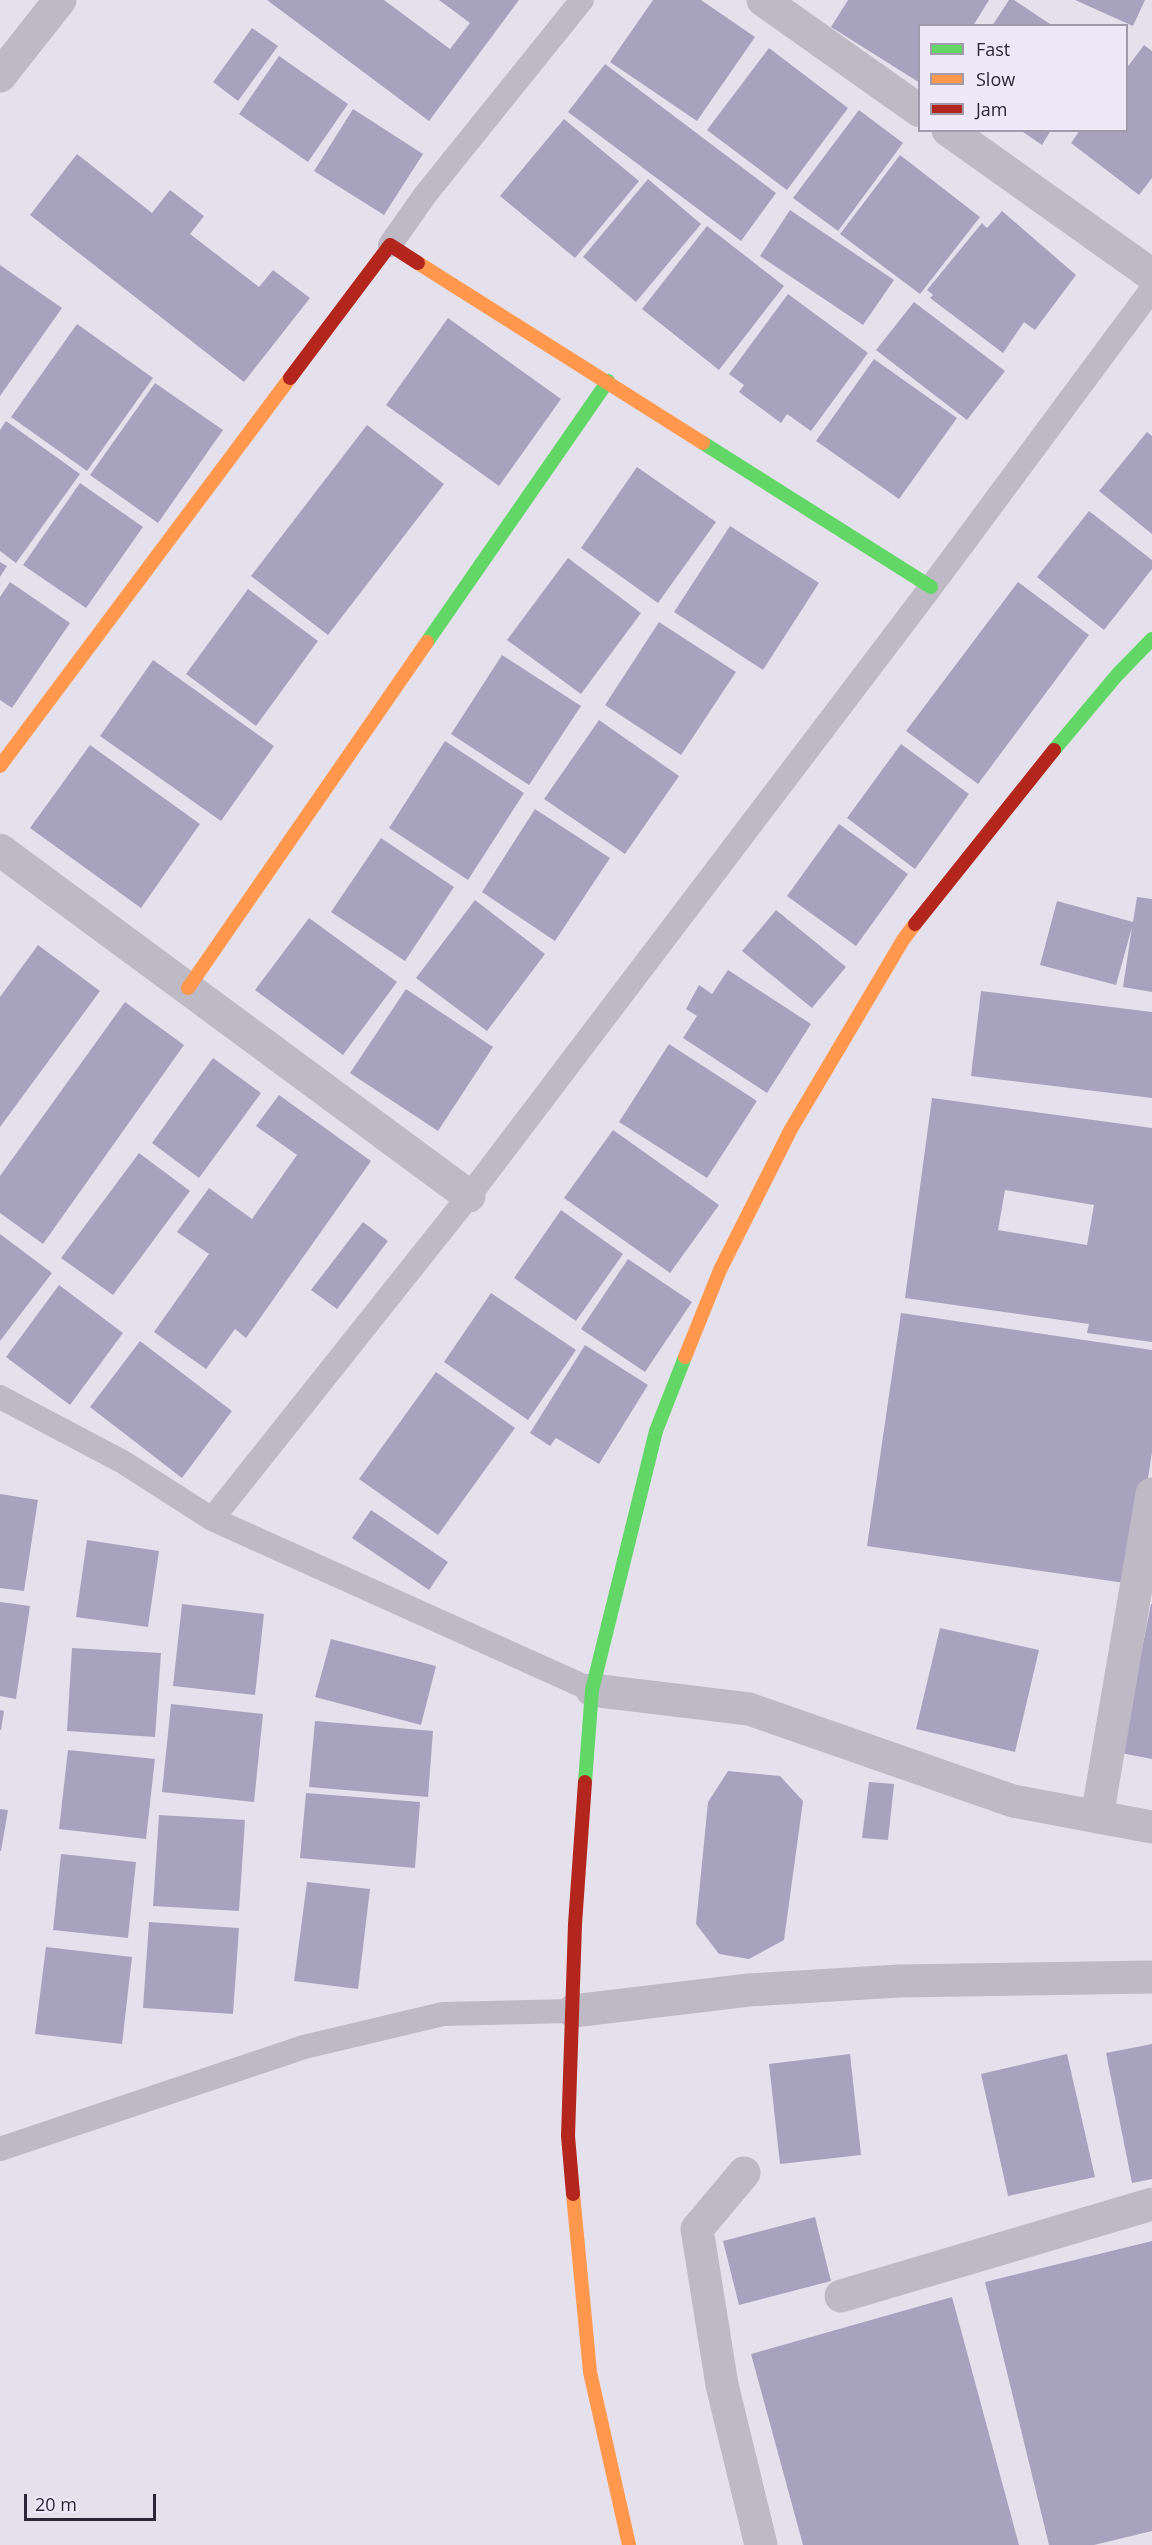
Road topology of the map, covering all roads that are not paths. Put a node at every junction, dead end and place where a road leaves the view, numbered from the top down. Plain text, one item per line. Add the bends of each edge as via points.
1 (60, 0) edge
2 (582, 0) edge
3 (763, 0) edge
4 (0, 76) edge
5 (918, 110) edge
6 (951, 132) edge
7 (390, 245) junction
8 (1152, 275) edge
9 (1152, 289) edge
10 (608, 381) junction
11 (931, 587) junction
12 (1152, 639) edge
13 (0, 766) edge
14 (0, 850) edge
15 (188, 988) junction
16 (469, 1196) junction
17 (0, 1397) edge
18 (1152, 1494) edge
19 (212, 1519) junction
20 (592, 1690) junction
21 (1097, 1817) junction
22 (1152, 1827) edge
23 (1152, 1977) edge
24 (573, 2012) junction
25 (0, 2149) edge
26 (744, 2173) dead end
27 (1152, 2204) edge
28 (841, 2296) dead end
29 (629, 2545) edge
30 (761, 2545) edge

1 - 4 street
2 - 7 lane via 425,195
3 - 5 street
6 - 8 street
7 - 10 street
7 - 13 street
9 - 11 lane
10 - 11 street
10 - 15 street
11 - 16 lane
12 - 20 street via 1016,796 903,940 791,1129 720,1270 656,1431
14 - 15 street
15 - 16 street
16 - 19 lane
17 - 19 lane via 123,1462
18 - 21 street
19 - 20 lane
20 - 21 street via 749,1709 1013,1801
20 - 24 street via 575,1923
21 - 22 street
23 - 24 street via 888,1982 749,1990
24 - 25 lane via 443,2014 316,2044
24 - 29 street via 568,2136 590,2372
26 - 30 street via 697,2229 722,2385
27 - 28 street

